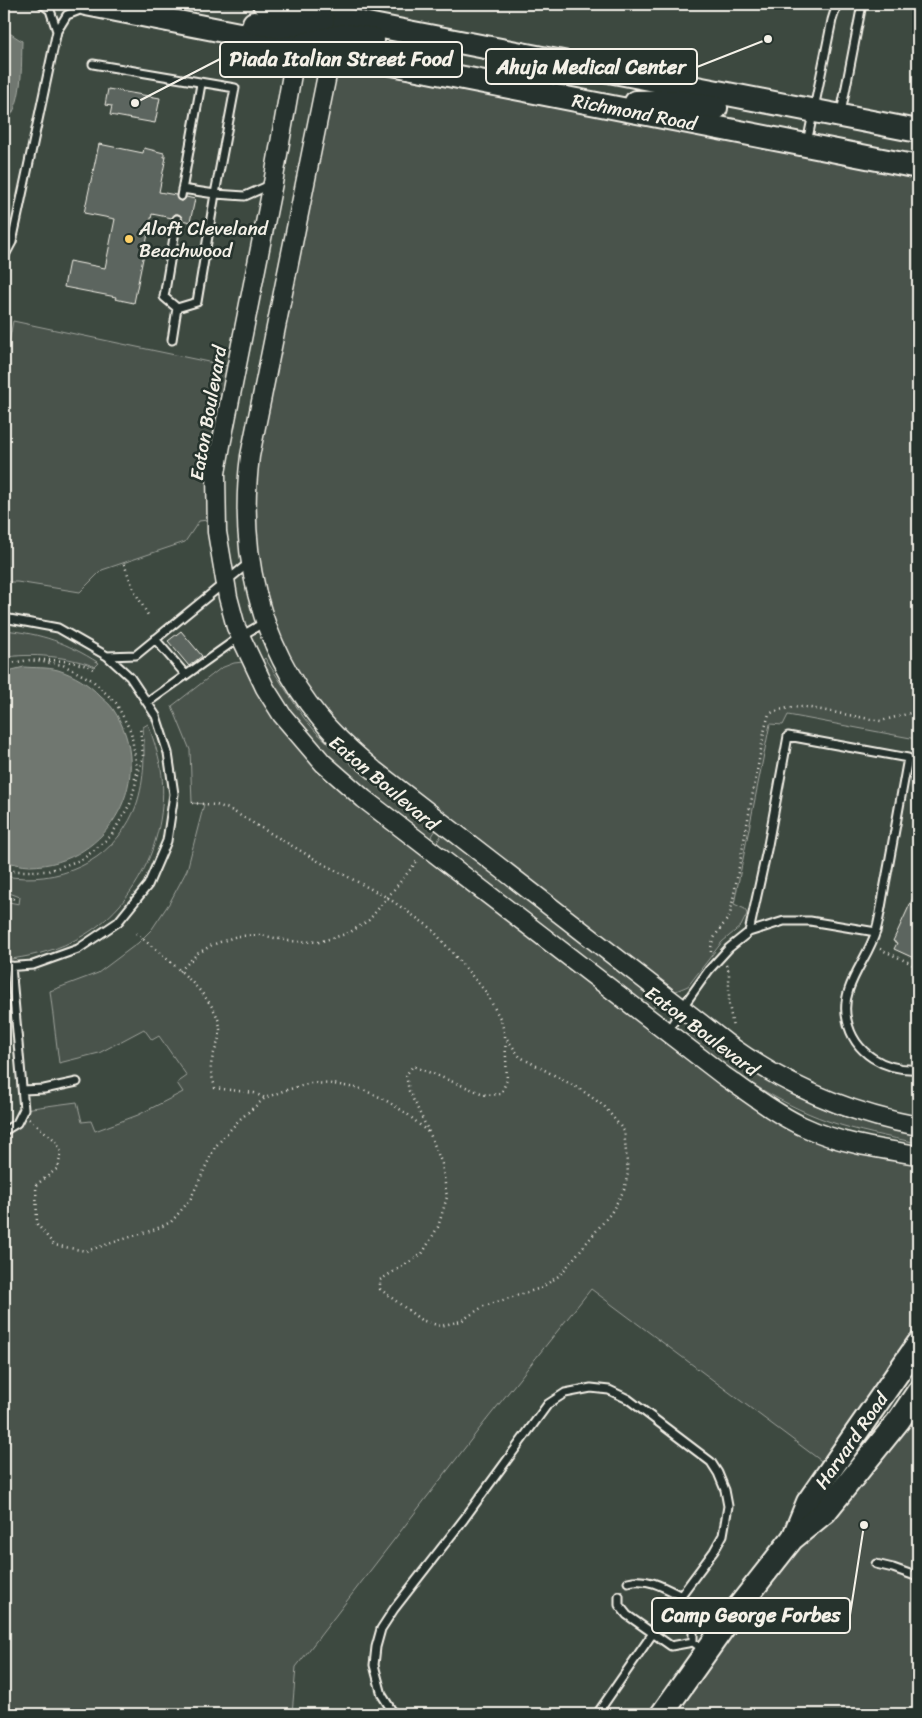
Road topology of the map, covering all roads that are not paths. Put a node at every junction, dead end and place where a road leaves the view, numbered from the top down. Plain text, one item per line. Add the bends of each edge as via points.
1 (42, 4) edge
2 (264, 4) edge
3 (837, 4) edge
4 (862, 4) edge
5 (96, 6) edge
6 (300, 27) junction
7 (57, 30) junction
8 (333, 35) junction
9 (93, 64) dead end
10 (201, 84) junction
11 (595, 103) junction
12 (813, 116) junction
13 (841, 116) junction
14 (918, 131) edge
15 (807, 145) junction
16 (918, 167) edge
17 (273, 184) junction
18 (216, 194) junction
19 (177, 219) dead end
20 (4, 257) edge
21 (177, 308) junction
22 (172, 340) dead end
23 (250, 562) junction
24 (225, 584) junction
25 (4, 618) edge
26 (265, 622) junction
27 (241, 636) junction
28 (156, 639) junction
29 (108, 656) junction
30 (186, 675) junction
31 (148, 702) junction
32 (749, 932) junction
33 (876, 932) junction
34 (7, 967) edge
35 (682, 1008) junction
36 (667, 1033) junction
37 (918, 1070) edge
38 (77, 1082) dead end
39 (23, 1090) junction
40 (918, 1126) edge
41 (4, 1130) edge
42 (918, 1155) edge
43 (918, 1344) edge
44 (918, 1392) edge
45 (792, 1538) junction
46 (876, 1564) dead end
47 (918, 1577) edge
48 (628, 1582) dead end
49 (619, 1596) dead end
50 (681, 1596) junction
51 (674, 1604) junction
52 (653, 1633) junction
53 (700, 1647) junction
54 (394, 1714) edge
55 (597, 1714) edge
56 (662, 1714) edge

1 - 7 lane via 50,10
2 - 6 main road, Richmond Road
3 - 12 lane
4 - 13 lane
5 - 6 main road, Richmond Road
5 - 7 lane via 67,15
6 - 8 main road, Richmond Road
6 - 8 main road
6 - 17 street, Eaton Boulevard
7 - 20 lane via 12,242
8 - 11 main road, Richmond Road
8 - 12 main road, Richmond Road via 362,37 554,74 603,70
8 - 23 street, Eaton Boulevard via 250,456 246,526
9 - 10 lane
10 - 18 lane via 235,88
10 - 18 lane via 181,193
11 - 12 main road via 678,101 790,121
11 - 15 main road, Richmond Road
12 - 13 main road
12 - 15 lane
13 - 14 main road
15 - 16 main road, Richmond Road
17 - 18 lane via 246,196
17 - 24 street, Eaton Boulevard via 216,473 217,532
18 - 21 lane via 198,302
19 - 21 lane via 164,297
21 - 22 lane
23 - 24 lane
23 - 26 street, Eaton Boulevard
24 - 27 street, Eaton Boulevard
24 - 28 lane
25 - 29 lane via 58,628
26 - 27 lane
26 - 35 street, Eaton Boulevard via 297,686 319,717 347,747
27 - 30 lane
27 - 36 street, Eaton Boulevard via 265,688 282,715 344,782
28 - 29 lane via 136,655
28 - 30 lane
29 - 31 lane via 130,677
30 - 31 lane
31 - 34 lane via 168,753 174,794 167,841 148,885 118,922 78,949 33,965
32 - 33 lane via 784,921 810,921
32 - 33 lane via 788,736 908,758
32 - 35 lane via 709,970
33 - 37 lane via 853,979 847,998 847,1019 854,1039 870,1057 888,1067
34 - 39 lane
35 - 36 lane
35 - 40 street, Eaton Boulevard via 756,1065 782,1080 832,1102
36 - 42 street, Eaton Boulevard via 771,1109 803,1127 853,1144
38 - 39 lane
39 - 41 lane via 22,1114 18,1122
43 - 45 main road, Harvard Road via 808,1502
44 - 45 main road, Harvard Road via 900,1420 826,1512
45 - 53 main road, Harvard Road via 733,1614
46 - 47 lane
48 - 50 lane via 643,1580
49 - 52 lane via 618,1605 627,1615
50 - 51 lane
50 - 54 lane via 723,1535 728,1506 718,1473 711,1462 628,1399 609,1390 592,1388 565,1393 548,1404 381,1629 374,1665 382,1695
51 - 52 lane
51 - 53 lane via 693,1620
52 - 53 lane via 671,1646
52 - 55 lane
53 - 56 main road, Harvard Road

